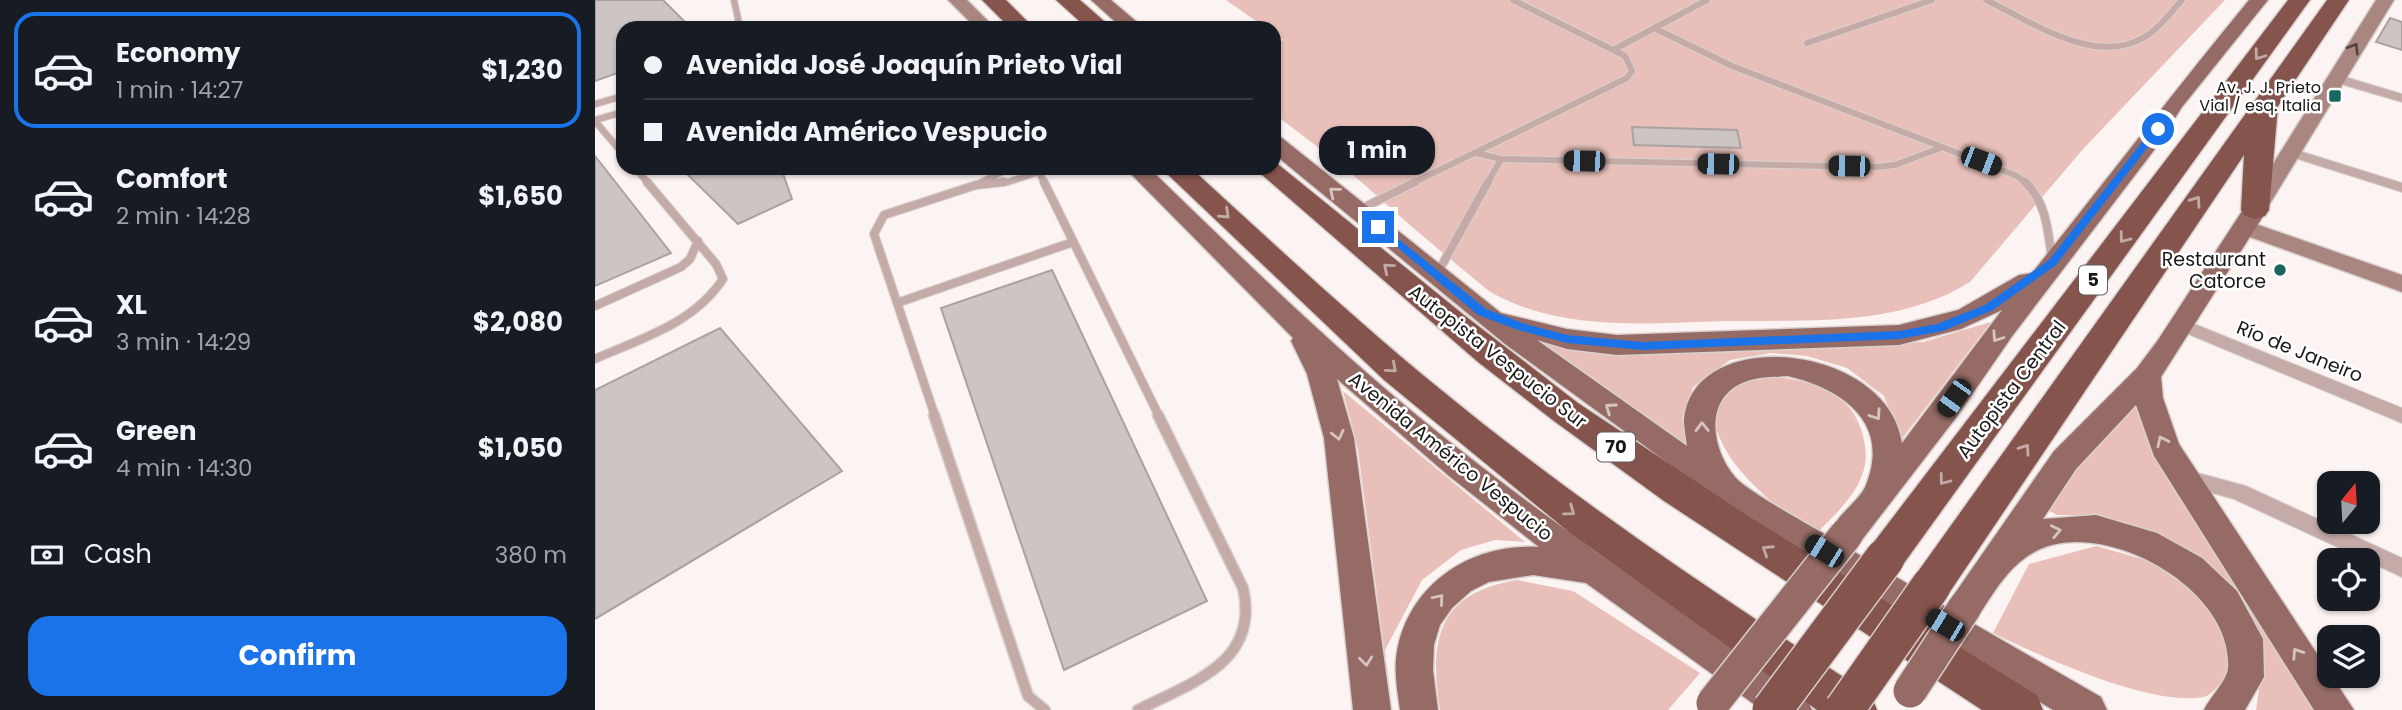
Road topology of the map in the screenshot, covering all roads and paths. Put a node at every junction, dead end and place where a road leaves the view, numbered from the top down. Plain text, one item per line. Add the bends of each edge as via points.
1 (734, 0) edge
2 (957, 0) edge
3 (991, 0) edge
4 (1067, 0) edge
5 (1100, 0) edge
6 (1513, 0) edge
7 (1707, 0) edge
8 (1932, 0) edge
9 (1986, 0) edge
10 (2182, 0) edge
11 (2259, 0) edge
12 (2299, 0) edge
13 (2338, 0) edge
14 (2384, 0) edge
15 (2402, 5) edge
16 (738, 21) edge
17 (979, 21) edge
18 (1005, 21) edge
19 (1015, 21) edge
20 (1092, 21) edge
21 (1126, 21) edge
22 (1654, 28) junction
23 (1807, 43) dead end
24 (1612, 50) junction
25 (2335, 78) junction
26 (2270, 95) junction
27 (616, 98) edge
28 (2402, 98) edge
29 (595, 104) edge
30 (616, 114) edge
31 (595, 121) edge
32 (616, 146) edge
33 (1943, 147) junction
34 (1281, 149) edge
35 (2290, 152) junction
36 (1476, 153) junction
37 (1501, 159) junction
38 (641, 175) edge
39 (997, 175) edge
40 (1029, 175) edge
41 (1046, 175) edge
42 (1143, 175) edge
43 (1183, 175) edge
44 (1276, 175) edge
45 (976, 186) junction
46 (2402, 188) edge
47 (1358, 211) junction
48 (2249, 219) junction
49 (698, 241) junction
50 (1073, 242) junction
51 (2053, 262) junction
52 (1437, 275) junction
53 (2402, 284) edge
54 (897, 303) junction
55 (595, 306) edge
56 (1482, 312) junction
57 (2182, 325) junction
58 (1298, 326) junction
59 (595, 359) edge
60 (2147, 374) junction
61 (2402, 416) edge
62 (2183, 477) junction
63 (1727, 489) junction
64 (1881, 491) junction
65 (1995, 560) junction
66 (2402, 568) edge
67 (1593, 570) junction
68 (1948, 596) junction
69 (1711, 707) edge
70 (1045, 710) edge
71 (1138, 710) edge
72 (1371, 710) edge
73 (1419, 710) edge
74 (1772, 710) edge
75 (1793, 710) edge
76 (1844, 710) edge
77 (1855, 710) edge
78 (1898, 710) edge
79 (2021, 710) edge
80 (2088, 710) edge
81 (2223, 710) edge
82 (2335, 710) edge

1 - 16 lane
2 - 17 main road
3 - 18 highway
3 - 19 highway
4 - 20 highway
5 - 21 main road
6 - 24 lane
7 - 22 lane
8 - 23 lane
9 - 10 lane via 2065,36 2116,49 2143,39
11 - 51 main road
12 -> 74 highway, Autopista Central / 5, bridge
13 - 26 highway, 5
14 - 15 main road
25 -> 14 main road
22 - 24 lane
22 - 33 lane via 1732,66
24 - 36 lane via 1630,63 1632,71 1627,78
25 - 28 street
25 - 35 main road
26 - 48 highway
68 -> 26 highway, 5
27 - 29 lane
30 - 31 lane
31 - 32 lane
33 - 37 lane via 1876,167
33 - 51 lane via 2010,172 2031,187 2045,211
47 -> 34 main road
35 - 46 street
35 - 48 main road
36 - 37 lane
36 - 47 lane
37 - 52 lane
38 - 49 lane
39 - 45 lane
40 - 45 lane
41 - 50 lane
42 - 58 main road, Avenida Américo Vespucio
43 -> 77 highway via 1366,345 1500,457 1623,550
79 -> 44 highway, Autopista Vespucio Sur / 70 via 1794,568 1595,432 1451,322
45 - 54 lane via 884,215 874,234
47 - 52 main road
48 - 53 main road
48 - 57 main road
49 - 55 lane via 681,267
49 - 59 lane via 723,279 715,294 682,318
50 - 54 lane
50 - 71 lane via 1249,608 1246,630 1230,657
51 - 56 main road via 1989,307 1939,328 1899,335 1617,345 1544,334
51 -> 64 main road
52 - 56 main road
54 - 70 lane via 1028,696
63 -> 56 main road via 1595,398
57 - 60 main road
57 - 61 street, Río de Janeiro
58 - 67 main road, Avenida Américo Vespucio via 1412,429
58 -> 72 main road via 1321,374 1339,438
62 -> 60 main road via 2155,424
60 - 65 main road via 2065,460
62 - 66 street via 2239,492
82 -> 62 main road
63 -> 64 main road via 1703,445 1700,422 1705,401 1728,376 1769,365 1819,373 1867,403 1881,422 1887,441
63 - 80 main road
64 - 69 main road, bridge
65 - 68 main road
65 -> 81 main road via 2024,540 2084,527 2117,532 2174,556 2209,584 2241,631 2248,662 2246,676
73 -> 67 main road via 1416,646 1427,614 1451,586 1481,569 1517,561 1557,561
67 - 75 main road, Avenida Américo Vespucio
68 - 76 highway, 5, bridge
68 - 78 main road, bridge

